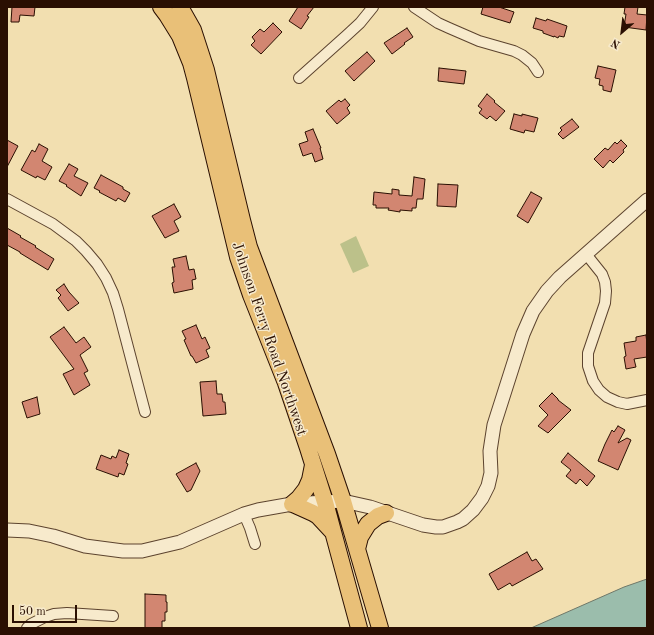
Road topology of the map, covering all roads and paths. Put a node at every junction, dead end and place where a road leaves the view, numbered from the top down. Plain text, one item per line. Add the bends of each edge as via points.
1 (161, 7) edge
2 (180, 7) edge
3 (373, 7) edge
4 (414, 7) edge
5 (538, 72) dead end
6 (299, 78) dead end
7 (7, 199) edge
8 (647, 200) edge
9 (586, 254) junction
10 (647, 400) edge
11 (145, 412) dead end
12 (313, 464) junction
13 (325, 502) junction
14 (343, 502) junction
15 (293, 504) junction
16 (386, 513) junction
17 (244, 514) junction
18 (7, 530) edge
19 (333, 532) junction
20 (254, 544) dead end
21 (357, 549) junction
22 (113, 616) dead end
23 (26, 628) edge
24 (359, 628) edge
25 (380, 628) edge

1 - 12 main road, Johnson Ferry Road Northwest via 180,36 191,62 238,257 286,383
2 - 14 main road, Johnson Ferry Road Northwest via 193,30 206,70 249,247
3 - 6 street via 360,23
4 - 5 street via 449,28 522,55
7 - 11 street via 53,224 76,241 97,264 113,293
8 - 9 street
9 - 10 street via 602,274 606,291 605,303 588,353 588,366 593,381 607,397 618,402 627,404
9 - 16 street via 547,291 523,334 494,425 490,451 490,479 486,492 473,510 463,519 443,527 423,525
12 - 13 main road, Johnson Ferry Road Northwest
12 - 15 main road via 306,489
13 - 14 street
13 - 15 street
13 - 19 main road, Johnson Ferry Road Northwest
14 - 16 street
14 - 21 main road, Johnson Ferry Road Northwest
15 - 17 street
15 - 19 main road via 315,514
16 - 21 main road via 368,524 360,537
17 - 18 street via 180,542 142,551 85,546 53,536
17 - 20 street
19 - 24 main road, Johnson Ferry Road Northwest
21 - 25 main road, Johnson Ferry Road Northwest
22 - 23 street via 54,614

